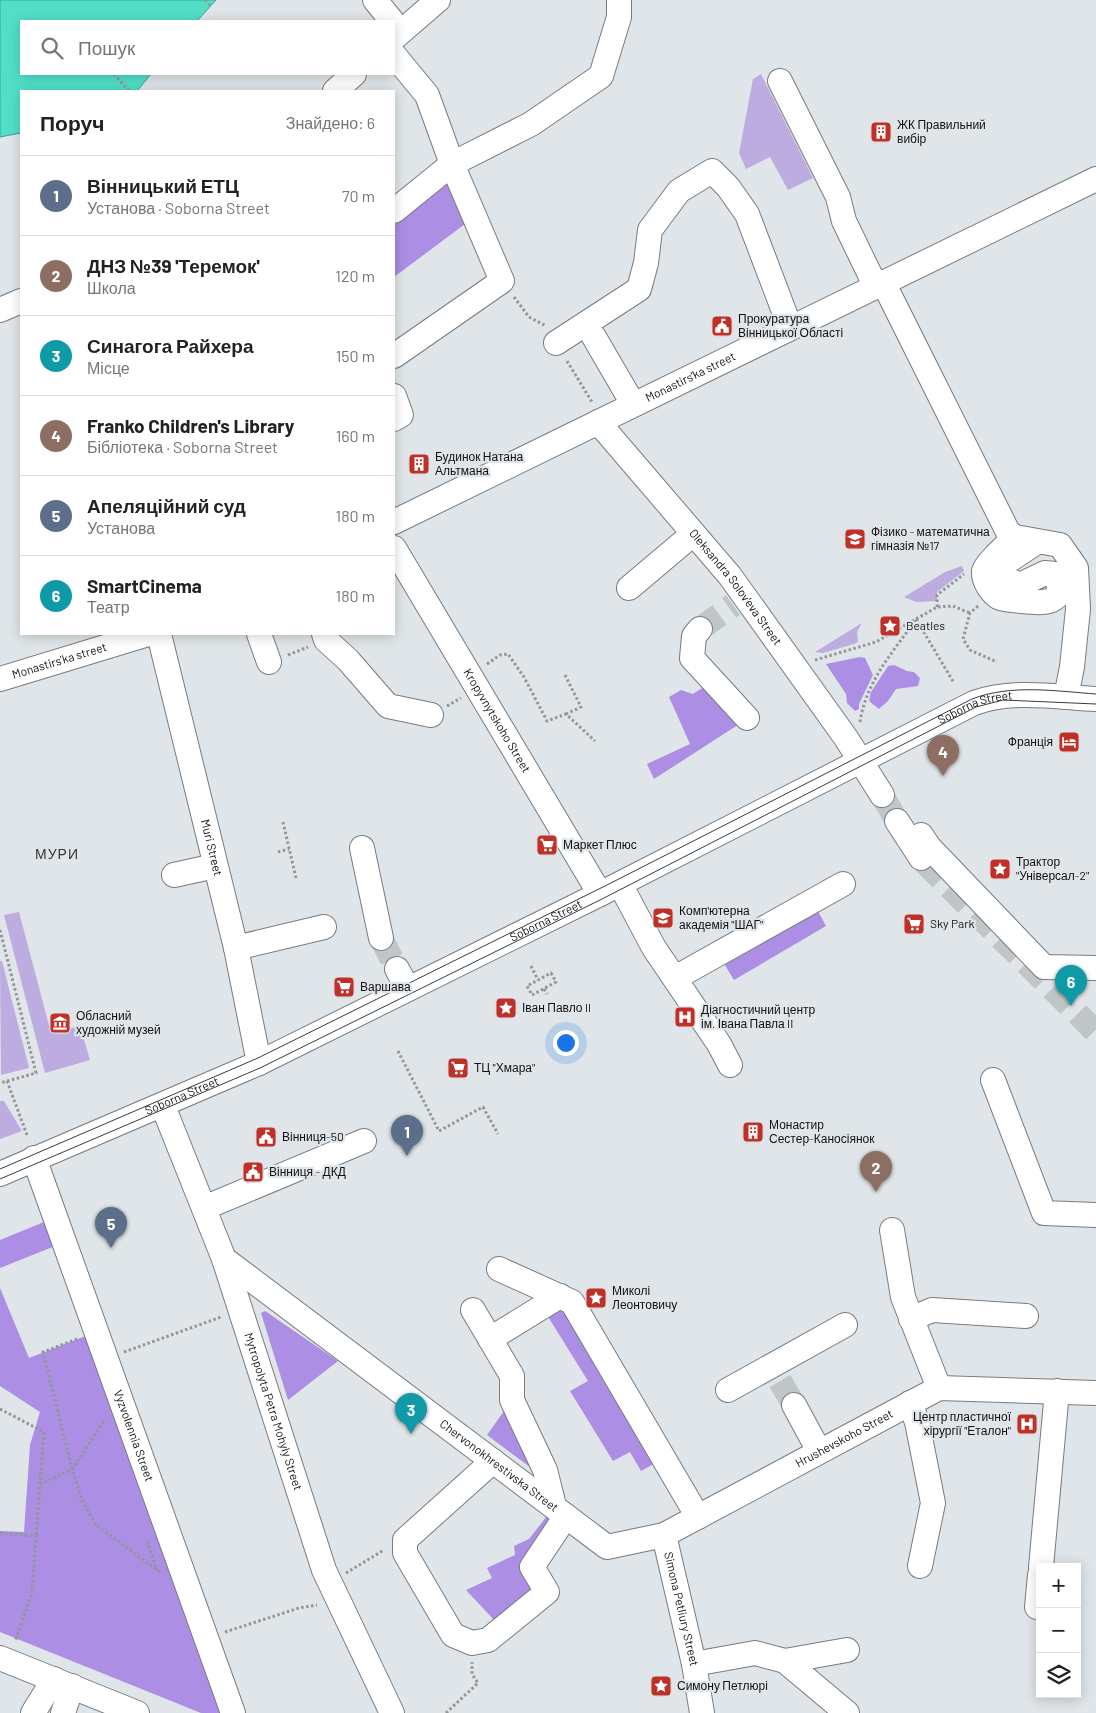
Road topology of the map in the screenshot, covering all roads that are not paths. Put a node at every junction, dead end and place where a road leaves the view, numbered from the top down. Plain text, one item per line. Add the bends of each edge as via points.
1 (375, 0) edge
2 (438, 0) edge
3 (619, 0) edge
4 (389, 20) edge
5 (395, 29) edge
6 (395, 56) edge
7 (353, 75) edge
8 (780, 81) dead end
9 (336, 90) edge
10 (452, 164) junction
11 (1096, 179) edge
12 (395, 210) edge
13 (879, 284) junction
14 (20, 301) edge
15 (0, 310) edge
16 (790, 327) junction
17 (594, 337) dead end
18 (556, 343) road end
19 (395, 355) edge
20 (395, 399) edge
21 (632, 404) junction
22 (395, 418) edge
23 (600, 420) junction
24 (395, 522) edge
25 (693, 534) junction
26 (395, 550) edge
27 (629, 588) dead end
28 (1087, 609) edge
29 (700, 629) tunnel mouth
30 (145, 635) edge
31 (159, 635) edge
32 (258, 635) edge
33 (325, 637) edge
34 (269, 662) road end
35 (0, 679) edge
36 (1066, 697) junction
37 (1096, 699) edge
38 (431, 715) road end
39 (747, 718) dead end
40 (860, 761) junction
41 (882, 795) tunnel mouth
42 (897, 821) tunnel mouth
43 (921, 835) dead end
44 (362, 848) dead end
45 (924, 862) tunnel mouth
46 (215, 866) junction
47 (174, 876) dead end
48 (842, 884) dead end
49 (610, 889) junction
50 (324, 927) dead end
51 (381, 938) tunnel mouth
52 (236, 948) junction
53 (1096, 968) edge
54 (675, 978) junction
55 (259, 1063) junction
56 (730, 1065) dead end
57 (993, 1080) dead end
58 (163, 1106) junction
59 (364, 1140) dead end
60 (34, 1158) junction
61 (0, 1174) edge
62 (204, 1208) junction
63 (1096, 1215) edge
64 (892, 1230) dead end
65 (224, 1259) junction
66 (499, 1268) dead end
67 (560, 1296) junction
68 (473, 1310) dead end
69 (1026, 1316) dead end
70 (911, 1319) junction
71 (845, 1325) dead end
72 (490, 1339) junction
73 (939, 1388) junction
74 (728, 1390) dead end
75 (1057, 1391) junction
76 (1096, 1393) edge
77 (910, 1403) junction
78 (794, 1405) tunnel mouth
79 (819, 1451) junction
80 (493, 1461) junction
81 (560, 1511) junction
82 (698, 1517) junction
83 (664, 1535) junction
84 (1040, 1563) edge
85 (920, 1566) dead end
86 (847, 1650) dead end
87 (0, 1658) edge
88 (785, 1660) junction
89 (694, 1664) junction
90 (63, 1682) junction
91 (33, 1713) edge
92 (62, 1713) edge
93 (137, 1713) edge
94 (233, 1713) edge
95 (392, 1713) edge
96 (702, 1713) edge
97 (847, 1713) edge

1 - 4 street
2 - 5 street
3 - 10 street via 619,18 601,76 531,124
6 - 10 street via 427,96
7 - 9 street
8 - 13 street via 838,197 844,221
10 - 12 street
10 - 19 street via 504,285
11 - 13 street, Monastirs'ka street
13 - 16 street, Monastirs'ka street
13 - 28 street via 1008,532 1060,545 1076,568
14 - 15 street
16 - 18 street via 747,214 712,171 679,191 650,230 640,289
16 - 21 street, Monastirs'ka street
17 - 21 street
20 - 22 street via 401,415
21 - 23 street, Monastirs'ka street
23 - 24 street, Monastirs'ka street
23 - 25 street, Oleksandra Solov'eva Street
25 - 27 street
25 - 40 street, Oleksandra Solov'eva Street via 739,601
26 - 49 street, Kropyvnytskoho Street via 474,682
28 - 36 street
29 - 39 street via 694,636 692,658
30 - 35 street, Monastirs'ka street
31 - 46 street, Muri Street
32 - 34 street
33 - 38 street via 388,706
36 - 37 street, Soborna Street
36 - 40 street, Soborna Street via 1017,695 987,698
40 - 41 street, Oleksandra Solov'eva Street
40 - 49 street, Soborna Street
42 - 45 street
43 - 53 street via 928,847 1044,967
44 - 51 street
46 - 47 street
46 - 52 street, Muri Street
48 - 54 street
49 - 54 street, Kropyvnytskoho Street
49 - 55 street, Soborna Street via 402,979
50 - 52 street
52 - 55 street, Muri Street
54 - 56 street, Kropyvnytskoho Street
55 - 58 street, Soborna Street
57 - 63 street via 1044,1213
58 - 60 street, Soborna Street
58 - 62 street, Mytropolyta Petra Mohyly Street
59 - 62 street
60 - 61 street, Soborna Street
60 - 94 street, Vyzvolennia Street
62 - 65 street, Mytropolyta Petra Mohyly Street
64 - 70 street via 903,1297
65 - 80 street, Chervonokhrestivska Street
65 - 95 street, Mytropolyta Petra Mohyly Street via 324,1570
66 - 67 street
67 - 72 street
67 - 82 street via 572,1302
68 - 72 street
69 - 70 street via 932,1310
70 - 73 street
71 - 74 street via 776,1374
72 - 81 street via 512,1376 512,1400 545,1470
73 - 75 street, Hrushevskoho Street
73 - 77 street, Hrushevskoho Street
75 - 76 street, Hrushevskoho Street
75 - 84 street
77 - 79 street, Hrushevskoho Street
77 - 85 street via 917,1422 933,1503
78 - 79 street
79 - 82 street, Hrushevskoho Street
80 - 81 street, Chervonokhrestivska Street
80 - 81 street via 404,1540 405,1553 453,1635 472,1643 488,1640 547,1592 532,1567
81 - 83 street, Chervonokhrestivska Street via 607,1546
82 - 83 street, Hrushevskoho Street
83 - 89 street, Simona Petliury Street
86 - 88 street
87 - 90 street
88 - 89 street via 755,1653
88 - 97 street
89 - 96 street, Simona Petliury Street
90 - 91 street
90 - 92 street
90 - 93 street

